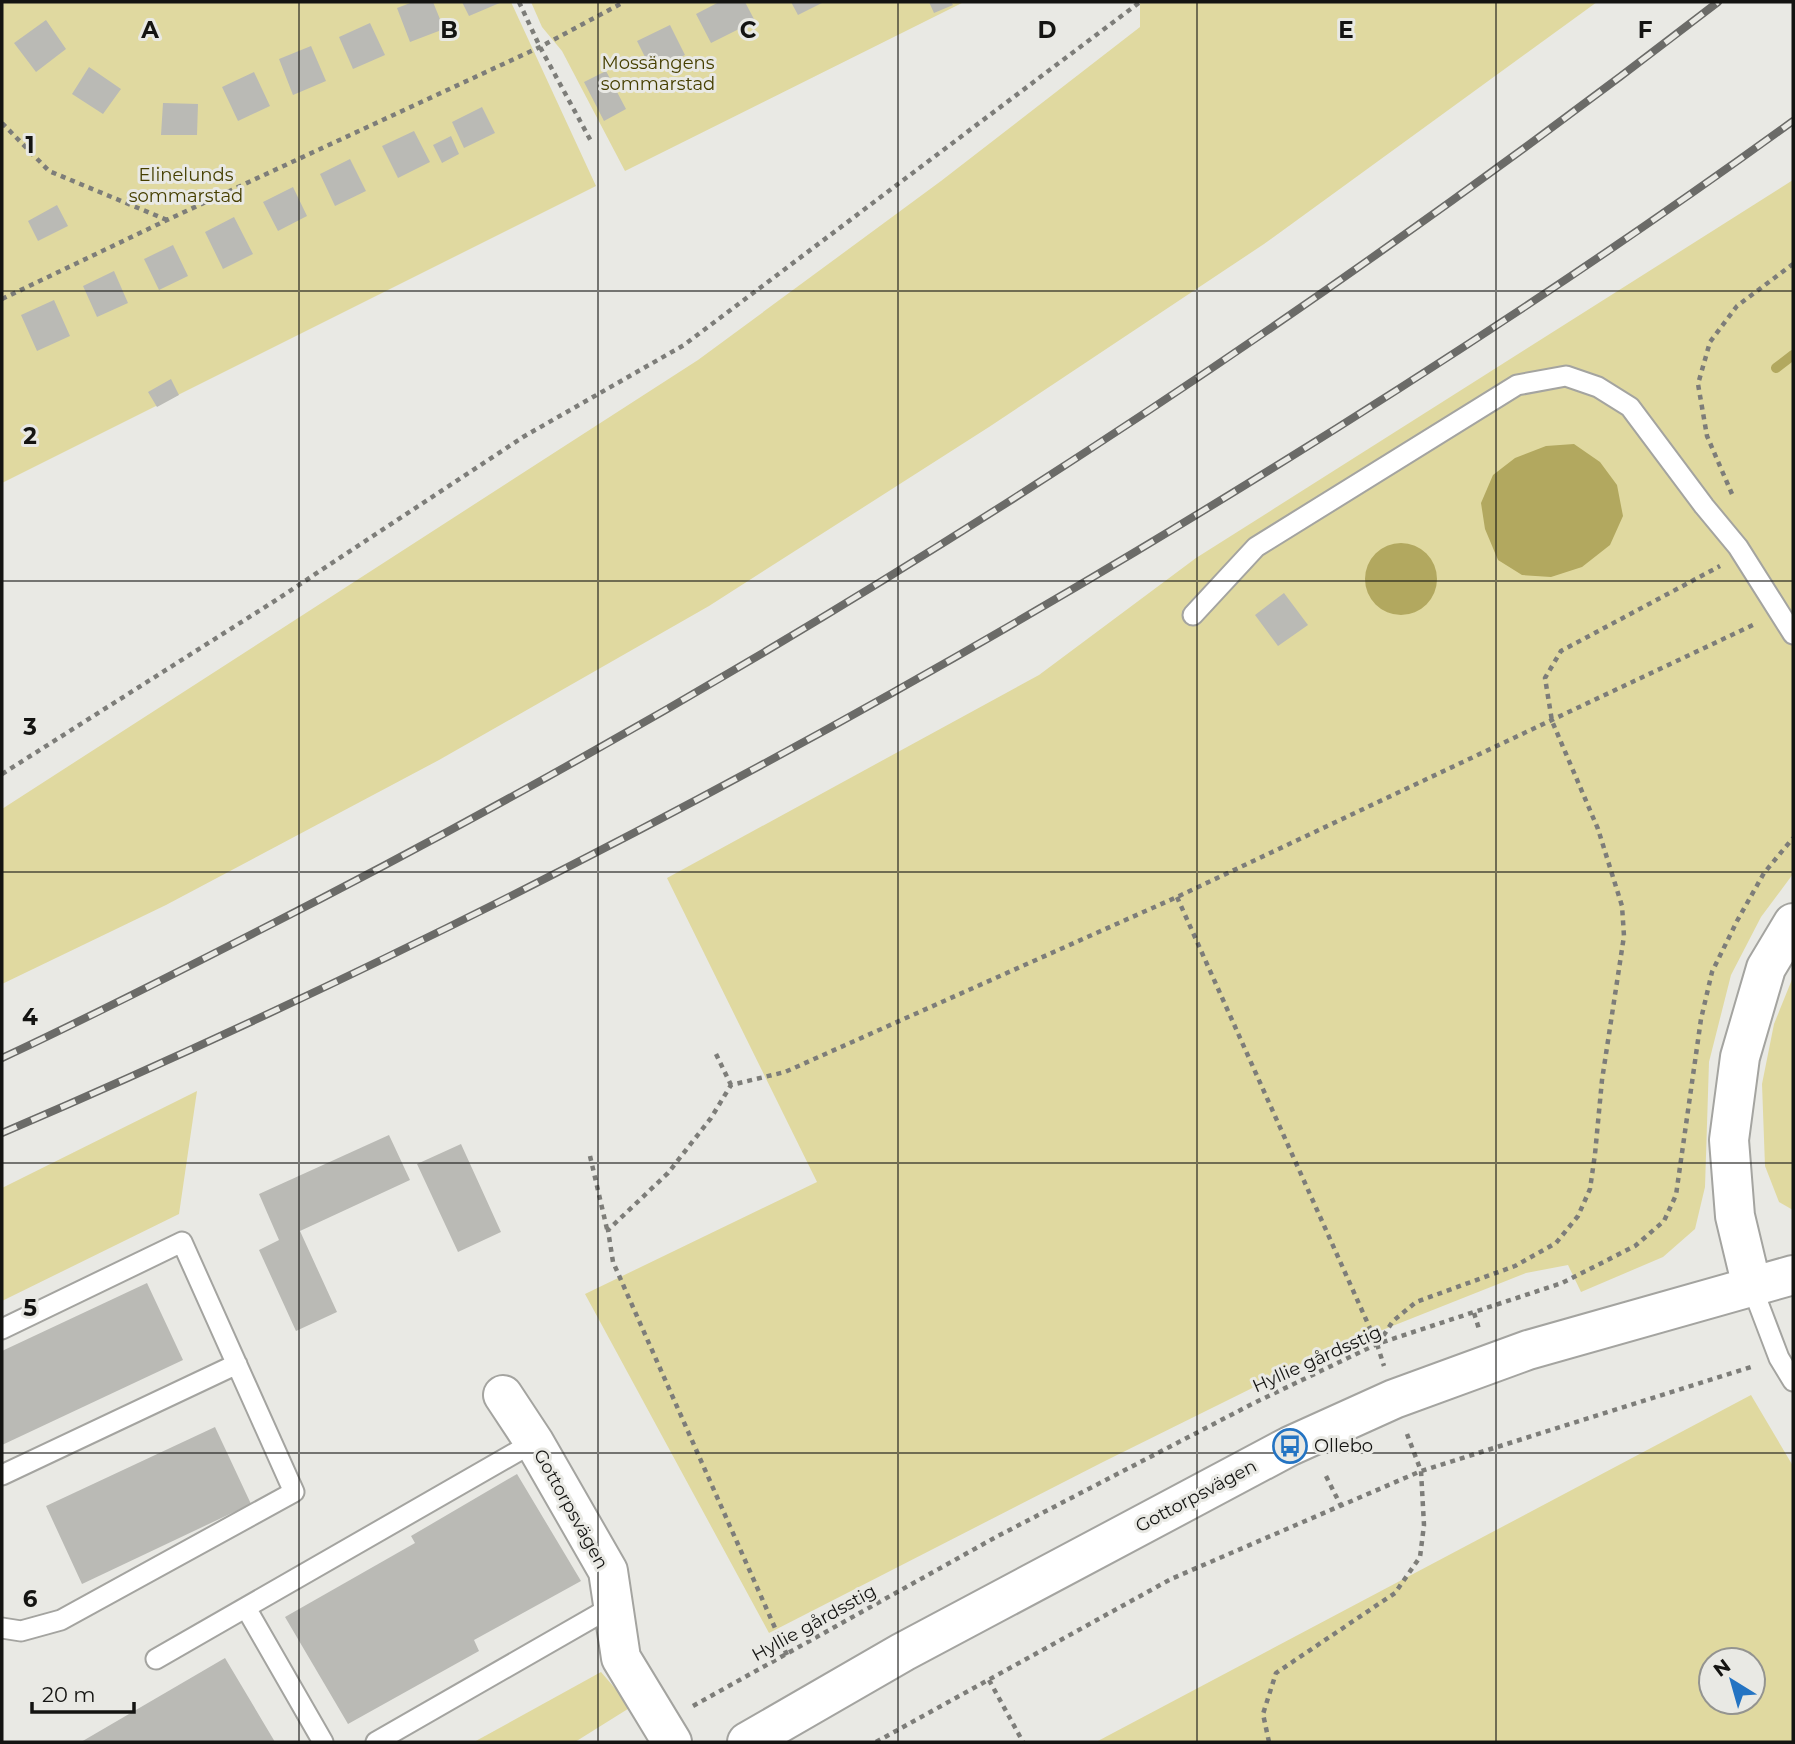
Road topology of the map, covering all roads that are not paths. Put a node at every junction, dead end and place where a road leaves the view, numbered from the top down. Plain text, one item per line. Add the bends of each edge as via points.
1 (1193, 615) dead end
2 (1793, 634) edge
3 (1793, 923) edge
4 (1793, 1275) edge
5 (1752, 1287) junction
6 (2, 1329) edge
7 (237, 1364) junction
8 (1793, 1381) edge
9 (503, 1395) dead end
10 (534, 1442) junction
11 (2, 1475) edge
12 (613, 1606) junction
13 (246, 1608) junction
14 (2, 1628) edge
15 (156, 1659) dead end
16 (667, 1733) edge
17 (323, 1742) edge
18 (376, 1742) edge
19 (747, 1742) edge

1 - 2 lane via 1256,547 1517,385 1566,376 1598,387 1630,407 1738,547
3 - 5 street via 1766,968 1740,1057 1729,1140 1735,1216
4 - 5 street, Gottorpsvägen
5 - 8 lane
5 - 19 street, Gottorpsvägen via 1528,1350 1359,1414 915,1645
6 - 7 lane via 182,1242
7 - 11 lane
7 - 14 lane via 294,1492 61,1620 21,1631
9 - 10 street, Gottorpsvägen
10 - 12 street, Gottorpsvägen via 608,1571
10 - 13 lane
12 - 16 street, Gottorpsvägen via 621,1658
12 - 18 lane
13 - 15 lane
13 - 17 lane

